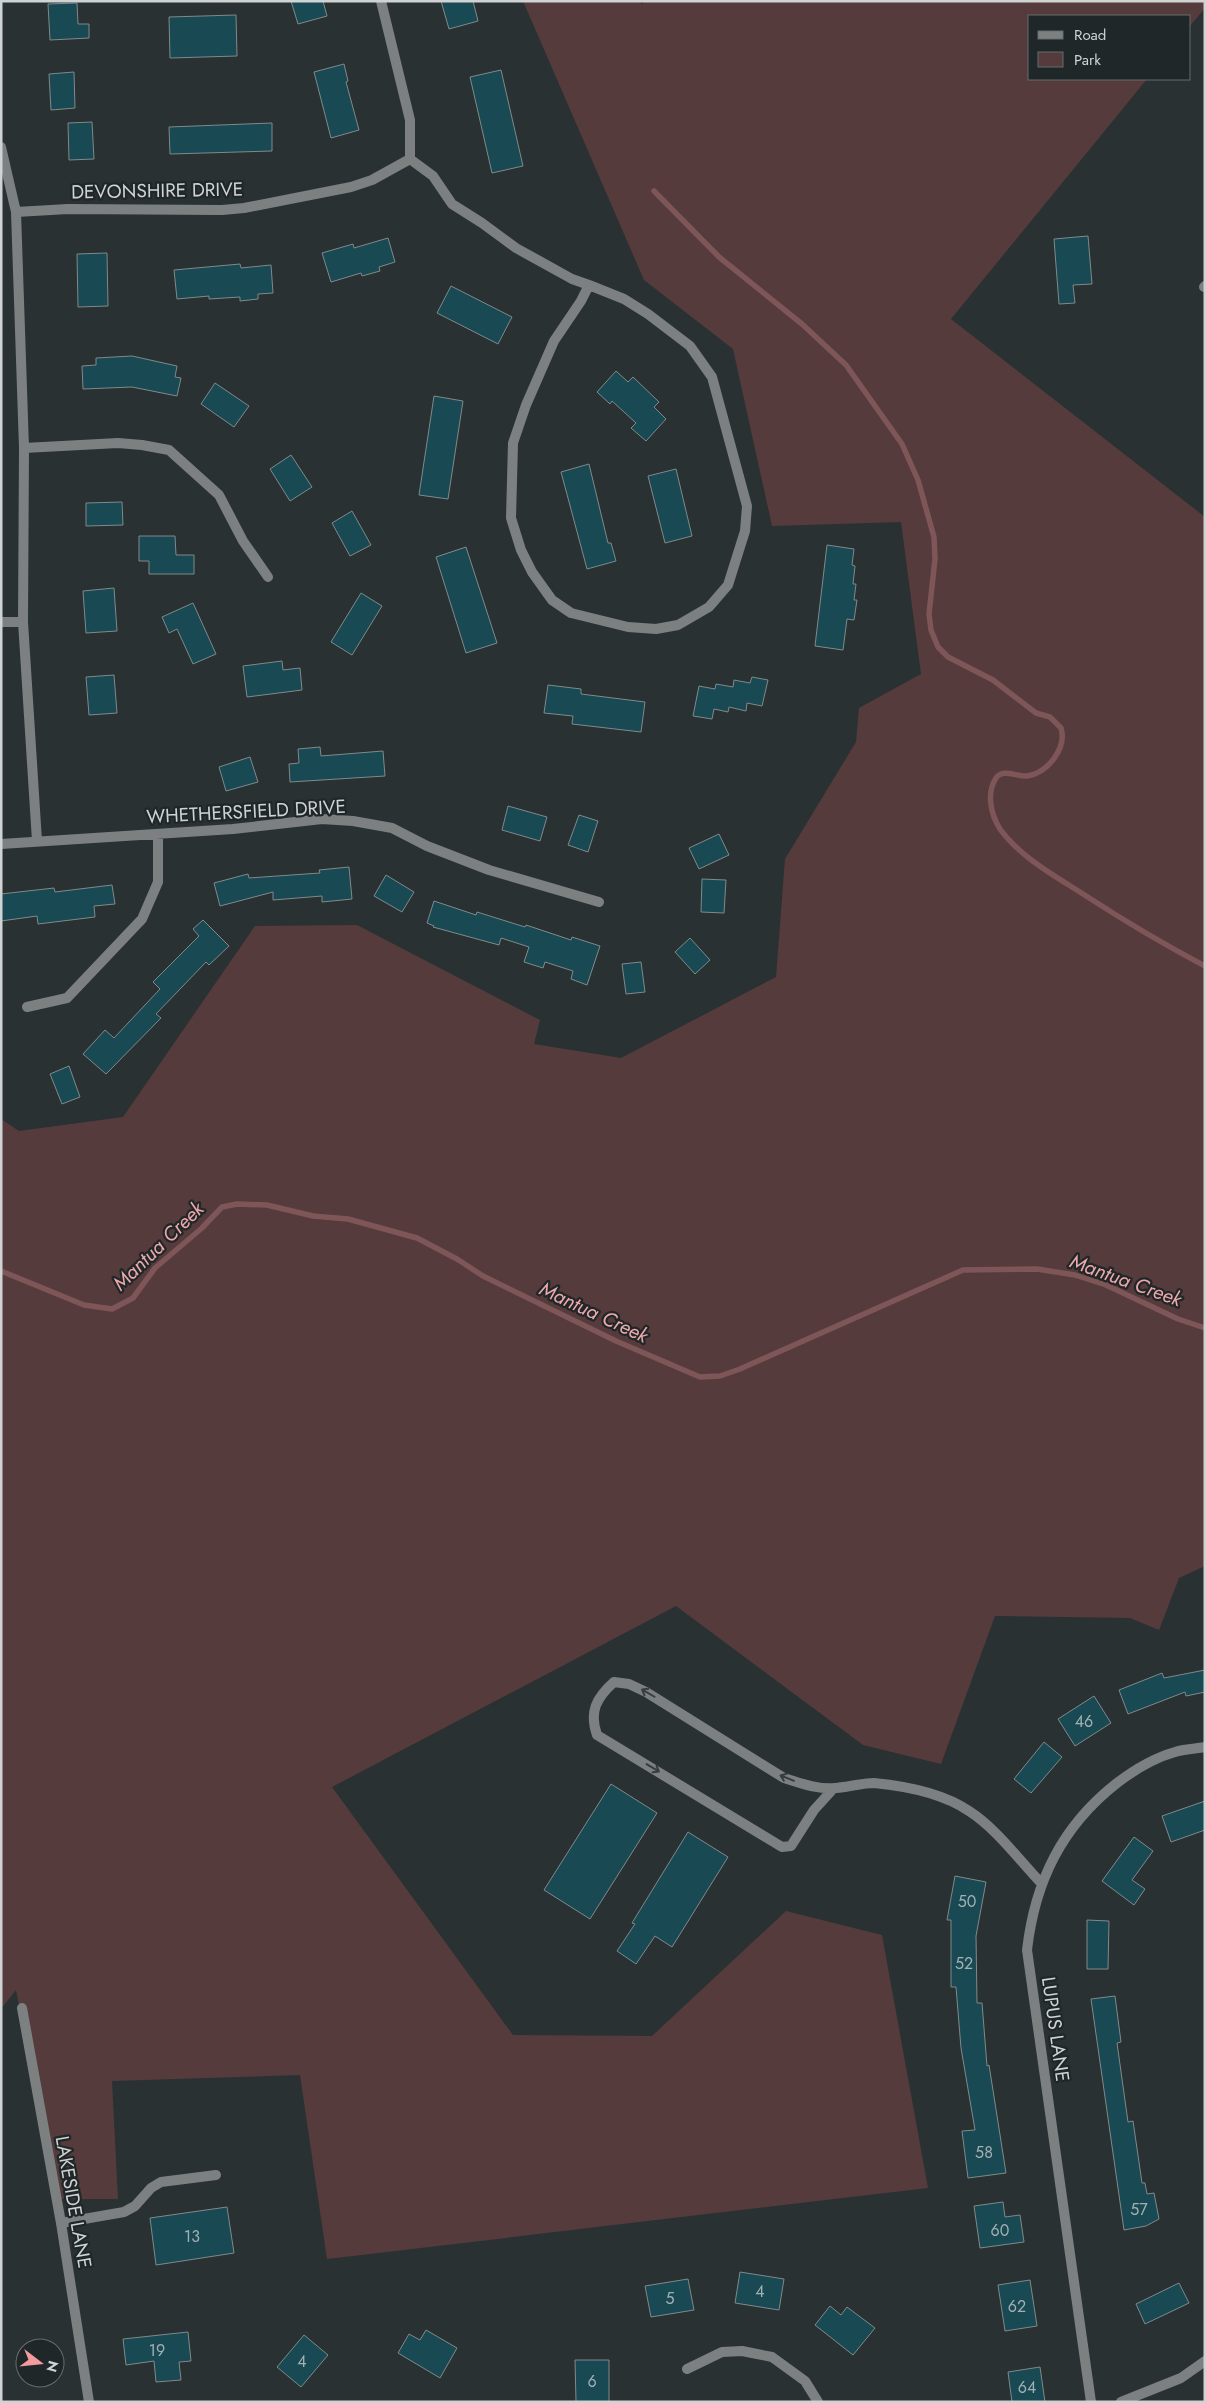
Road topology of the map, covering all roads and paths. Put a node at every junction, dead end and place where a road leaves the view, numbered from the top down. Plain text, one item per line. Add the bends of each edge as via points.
1 (381, 1) edge
2 (1, 147) edge
3 (410, 159) junction
4 (16, 212) junction
5 (589, 285) junction
6 (24, 448) junction
7 (268, 577) dead end
8 (1, 622) edge
9 (23, 622) junction
10 (158, 834) junction
11 (37, 841) junction
12 (1, 844) edge
13 (599, 902) dead end
14 (28, 1007) dead end
15 (1205, 1747) edge
16 (834, 1788) junction
17 (1042, 1884) junction
18 (22, 2008) dead end
19 (216, 2175) dead end
20 (61, 2223) junction
21 (1205, 2361) edge
22 (687, 2369) dead end
23 (89, 2402) edge
24 (818, 2402) edge
25 (1091, 2402) edge
26 (1121, 2402) edge

1 - 3 street via 410,120
2 - 4 street
3 - 4 street, DEVONSHIRE DRIVE via 372,180 351,187 244,208
3 - 5 street via 433,176 452,204 516,248
4 - 6 street
5 - 5 street via 624,299 690,346 712,377 747,506 745,531 728,586 709,607 678,625 656,629 628,627 570,613 552,600 532,572 511,518 514,443 526,406 554,342
6 - 7 street via 118,444 169,450 219,495 243,541
6 - 9 street
8 - 9 street
9 - 11 street
10 - 11 street, WHETHERSFIELD DRIVE
10 - 13 street, WHETHERSFIELD DRIVE via 322,819 353,821 392,828 427,846 489,870
10 - 14 street via 158,882 142,919 66,998
11 - 12 street, WHETHERSFIELD DRIVE
15 - 17 street, LUPUS LANE via 1174,1752 1143,1766 1105,1792 1074,1824 1061,1843
16 -> 16 street via 810,1786 784,1778 629,1684 614,1682 594,1708 592,1720 597,1735 782,1846 791,1846 814,1810
16 - 17 street via 873,1783 949,1800 984,1822
17 - 25 street, LUPUS LANE via 1034,1905 1028,1950
18 - 20 street, LAKESIDE LANE
19 - 20 street via 161,2182 124,2212
20 - 23 street, LAKESIDE LANE
21 - 26 street via 1181,2378
22 - 24 street via 722,2352 742,2351 772,2357 805,2381

